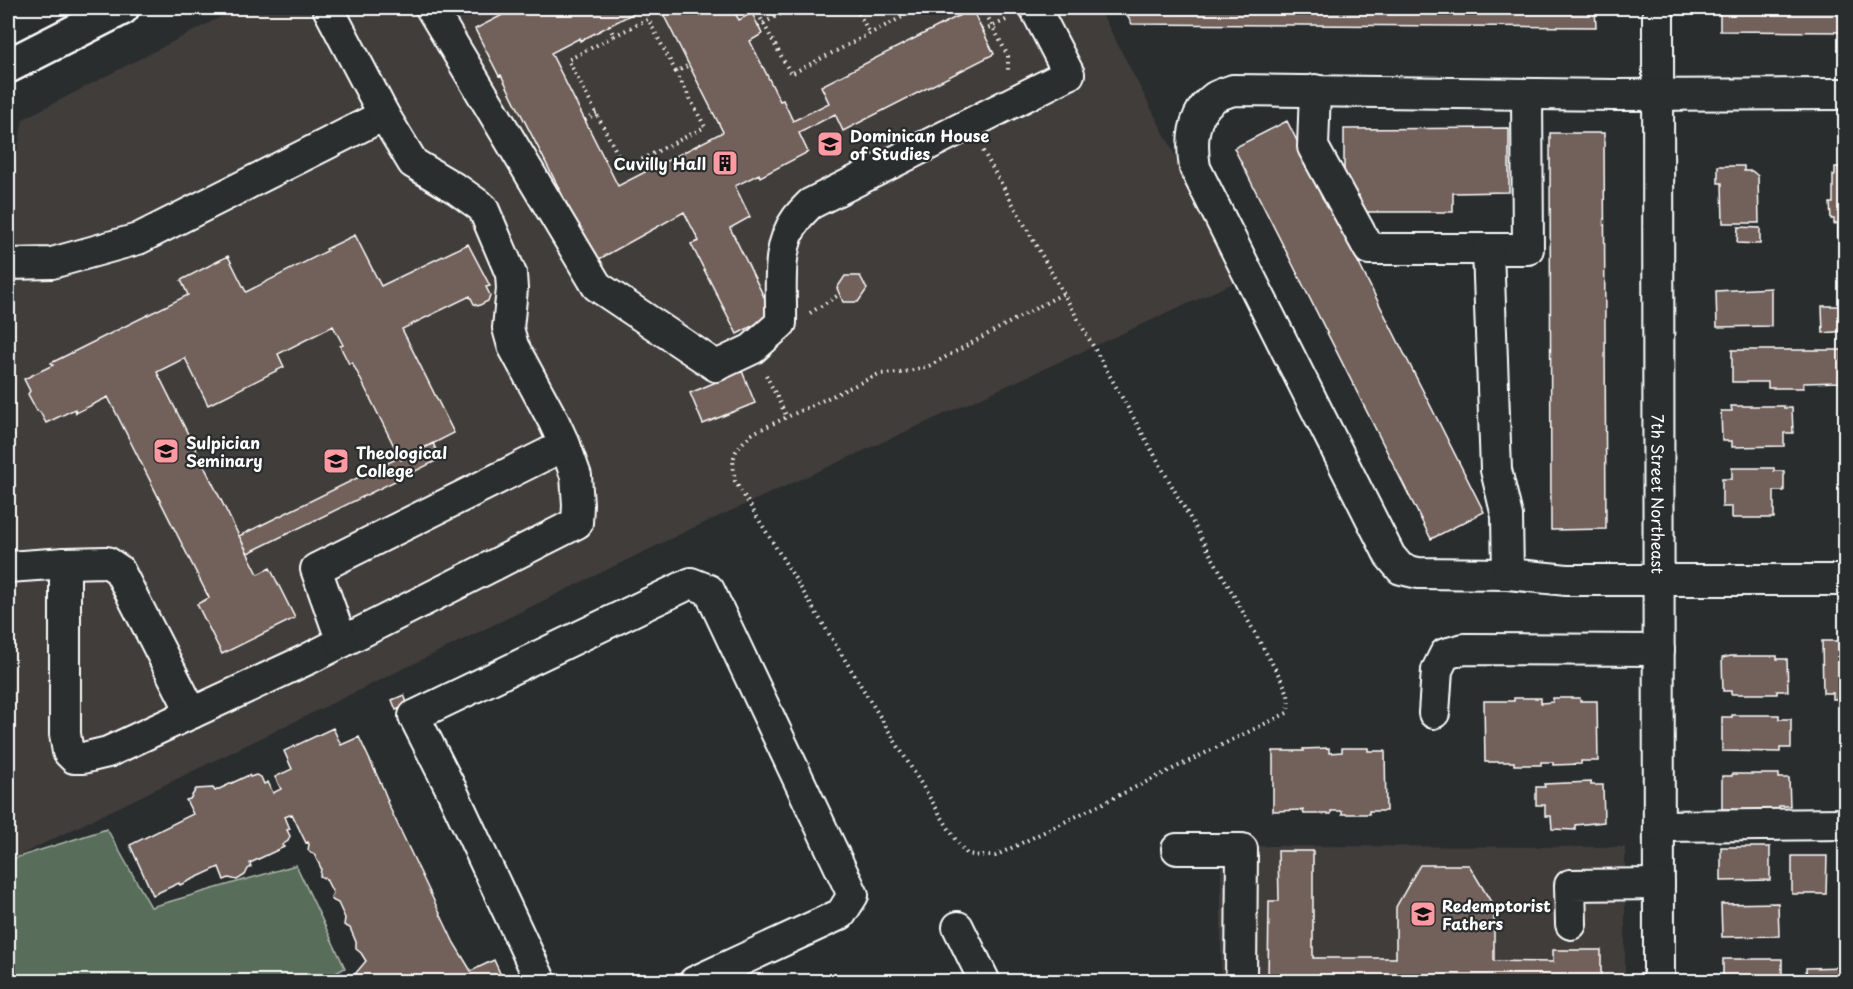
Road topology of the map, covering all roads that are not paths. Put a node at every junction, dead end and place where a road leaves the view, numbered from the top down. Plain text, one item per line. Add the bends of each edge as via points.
1 (122, 8) edge
2 (328, 8) edge
3 (431, 8) edge
4 (1035, 8) edge
5 (1658, 8) edge
6 (8, 66) edge
7 (1315, 90) junction
8 (1527, 94) junction
9 (1658, 94) junction
10 (1845, 94) edge
11 (384, 115) junction
12 (1488, 250) junction
13 (8, 264) edge
14 (565, 445) junction
15 (64, 563) junction
16 (8, 567) edge
17 (1508, 574) junction
18 (1659, 580) junction
19 (1845, 580) edge
20 (342, 642) junction
21 (1659, 650) junction
22 (192, 713) junction
23 (1434, 713) dead end
24 (1845, 824) edge
25 (1659, 826) junction
26 (1176, 849) dead end
27 (1659, 884) junction
28 (1571, 924) dead end
29 (958, 927) dead end
30 (541, 981) edge
31 (694, 981) edge
32 (985, 981) edge
33 (1240, 981) edge
34 (1659, 981) edge

1 - 6 main road
2 - 11 street
3 - 4 street via 597,286 717,366 753,349 781,323 782,253 790,228 810,204 1069,74
5 - 9 street, 7th Street Northeast
7 - 8 street
7 - 12 street via 1313,147 1369,249
7 - 17 street via 1233,90 1215,98 1201,113 1193,131 1196,168 1390,556 1401,569 1418,573
8 - 9 street
8 - 12 street via 1528,249
9 - 10 street
9 - 18 street, 7th Street Northeast
11 - 13 street via 138,239 52,263
11 - 14 street via 413,163 483,208 511,274 508,328 513,346
12 - 17 street via 1497,470 1507,516
14 - 20 street via 576,476 577,523
14 - 20 street via 316,569
15 - 16 street
15 - 22 street via 107,562 119,570
15 - 22 street via 64,734 68,752 74,758 83,758 108,752
17 - 18 street
18 - 19 street
18 - 21 street, 7th Street Northeast
20 - 22 street
21 - 23 street via 1464,649 1445,654 1437,670
21 - 25 street, 7th Street Northeast
24 - 25 street
25 - 27 street, 7th Street Northeast
26 - 33 street via 1242,849
27 - 28 street via 1570,885
27 - 34 street, 7th Street Northeast
29 - 32 street
30 - 31 street via 414,716 691,583 709,590 853,895 842,914

